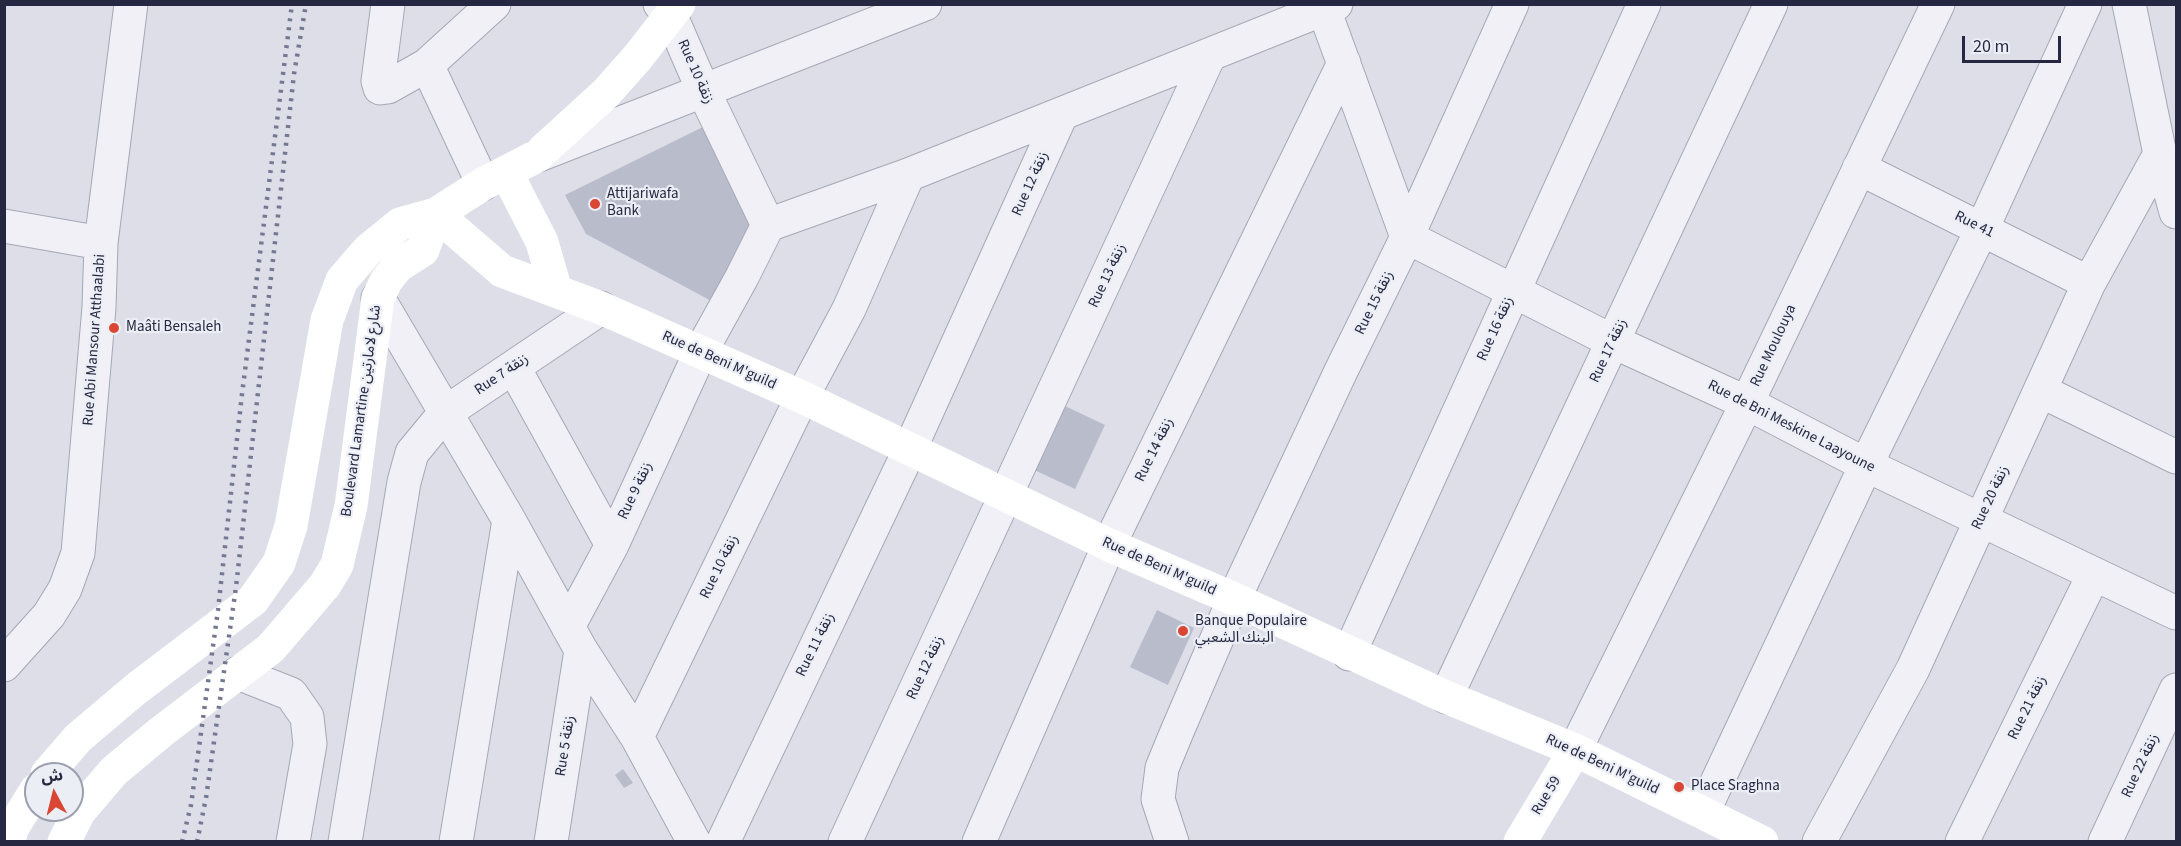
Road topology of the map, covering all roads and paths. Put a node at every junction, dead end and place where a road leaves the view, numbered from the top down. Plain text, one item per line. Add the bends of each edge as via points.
1 (131, 4) edge
2 (388, 4) edge
3 (494, 4) edge
4 (925, 4) edge
5 (1512, 4) edge
6 (1644, 4) edge
7 (1771, 4) edge
8 (1938, 4) edge
9 (2085, 4) edge
10 (2129, 4) edge
11 (1327, 6) edge
12 (670, 8) edge
13 (1209, 56) junction
14 (1344, 63) junction
15 (427, 65) junction
16 (703, 90) junction
17 (2165, 111) edge
18 (1061, 115) junction
19 (2160, 154) junction
20 (537, 156) junction
21 (1859, 168) junction
22 (908, 175) junction
23 (494, 178) junction
24 (2176, 212) edge
25 (436, 214) junction
26 (768, 225) junction
27 (4, 226) edge
28 (1982, 229) junction
29 (1407, 237) junction
30 (101, 243) junction
31 (2089, 284) junction
32 (1514, 290) junction
33 (556, 291) junction
34 (378, 298) junction
35 (601, 308) junction
36 (1614, 342) junction
37 (700, 353) junction
38 (514, 368) junction
39 (2041, 391) junction
40 (802, 397) junction
41 (1747, 403) junction
42 (445, 413) junction
43 (910, 449) junction
44 (2176, 458) edge
45 (1866, 465) junction
46 (1007, 495) junction
47 (1981, 518) junction
48 (509, 520) junction
49 (612, 545) junction
50 (1109, 545) junction
51 (2094, 574) junction
52 (1234, 600) junction
53 (2176, 613) edge
54 (575, 639) junction
55 (7, 653) edge
56 (1349, 654) junction
57 (238, 673) junction
58 (2176, 690) edge
59 (1446, 697) junction
60 (637, 737) junction
61 (1575, 750) junction
62 (57, 762) edge
63 (24, 809) edge
64 (1703, 812) junction
65 (8, 842) edge
66 (64, 842) edge
67 (293, 842) edge
68 (345, 842) edge
69 (456, 842) edge
70 (551, 842) edge
71 (694, 842) edge
72 (723, 842) edge
73 (845, 842) edge
74 (979, 842) edge
75 (1172, 842) edge
76 (1520, 842) edge
77 (1762, 842) edge
78 (1819, 842) edge
79 (1962, 842) edge
80 (2105, 842) edge

1 - 30 street, Rue Abi Mansour Atthaalabi
2 - 15 street via 380,88
3 - 15 street
4 - 16 street
5 - 29 street, Rue 15 زنقة
6 - 32 street, Rue 16 زنقة
7 - 36 street, Rue 17 زنقة
8 - 21 street, Rue Moulouya
9 - 28 street
10 - 17 street
11 - 13 street
11 - 14 street
12 - 16 street, Rue 10 زنقة
12 - 20 street via 638,57 606,93
13 - 18 street
13 - 46 street, Rue 13 زنقة
14 - 29 street
14 - 50 street, Rue 14 زنقة
15 - 23 street
16 - 20 street
16 - 26 street, Rue 10 زنقة
17 - 19 street
18 - 22 street
18 - 43 street, Rue 12 زنقة
19 - 24 street
19 - 31 street, Rue 20 زنقة
20 - 23 street
21 - 28 street, Rue 41
21 - 41 street, Rue Moulouya
22 - 26 street
22 - 40 street via 849,309
23 - 25 street
23 - 33 street via 542,242
25 - 33 street, Rue de Beni M'guild via 502,271
25 - 34 street, Boulevard Lamartine شارع لامارتين via 423,250 398,266
25 - 62 street via 400,224 368,250 342,280 327,320 291,526 279,564 253,600 135,689 78,738
26 - 37 street
27 - 30 street
28 - 31 street, Rue 41
28 - 45 street
29 - 32 street, Rue de Bni Meskine Laayoune
29 - 52 street, Rue 15 زنقة
30 - 55 street, Rue Abi Mansour Atthaalabi via 78,553 65,589 49,615
31 - 39 street, Rue 20 زنقة
32 - 36 street, Rue de Bni Meskine Laayoune
32 - 56 street, Rue 16 زنقة
33 - 35 street, Rue de Beni M'guild
34 - 42 street
34 - 57 street, Boulevard Lamartine شارع لامارتين via 351,506 337,565 326,585 271,648
35 - 37 street, Rue de Beni M'guild
35 - 38 street, Rue 7 زنقة
36 - 41 street, Rue de Bni Meskine Laayoune
36 - 59 street, Rue 17 زنقة
37 - 40 street, Rue de Beni M'guild
37 - 49 street, Rue 9 زنقة
38 - 42 street, Rue 7 زنقة
38 - 49 street
39 - 44 street
39 - 47 street, Rue 20 زنقة
40 - 43 street, Rue de Beni M'guild
40 - 60 street, Rue 10 زنقة
41 - 45 street, Rue de Bni Meskine Laayoune
41 - 61 street, Rue Moulouya
42 - 48 street
42 - 68 street, Rue 7 زنقة via 412,453 404,482
43 - 46 street, Rue de Beni M'guild
43 - 72 street, Rue 11 زنقة
45 - 47 street, Rue de Bni Meskine Laayoune
45 - 64 street
46 - 50 street, Rue de Beni M'guild
46 - 73 street, Rue 12 زنقة
47 - 51 street, Rue de Bni Meskine Laayoune
47 - 78 street, Rue 20 زنقة via 1913,669
48 - 54 street
48 - 69 street
49 - 54 street, Rue 9 زنقة
50 - 52 street, Rue de Beni M'guild
50 - 74 street, Rue 14 زنقة
51 - 53 street, Rue de Bni Meskine Laayoune
51 - 79 street, Rue 21 زنقة
52 - 56 street, Rue de Beni M'guild
52 - 75 street via 1162,768 1158,799
54 - 60 street
54 - 70 street, Rue 5 زنقة
56 - 59 street, Rue de Beni M'guild
57 - 66 street, Boulevard Lamartine شارع لامارتين via 114,771 79,812
57 - 67 street via 291,694 307,717 310,744
58 - 80 street, Rue 22 زنقة
59 - 61 street, Rue de Beni M'guild
60 - 71 street
61 - 64 street, Rue de Beni M'guild
61 - 76 street, Rue 59
63 - 65 street
64 - 77 street, Rue de Beni M'guild

